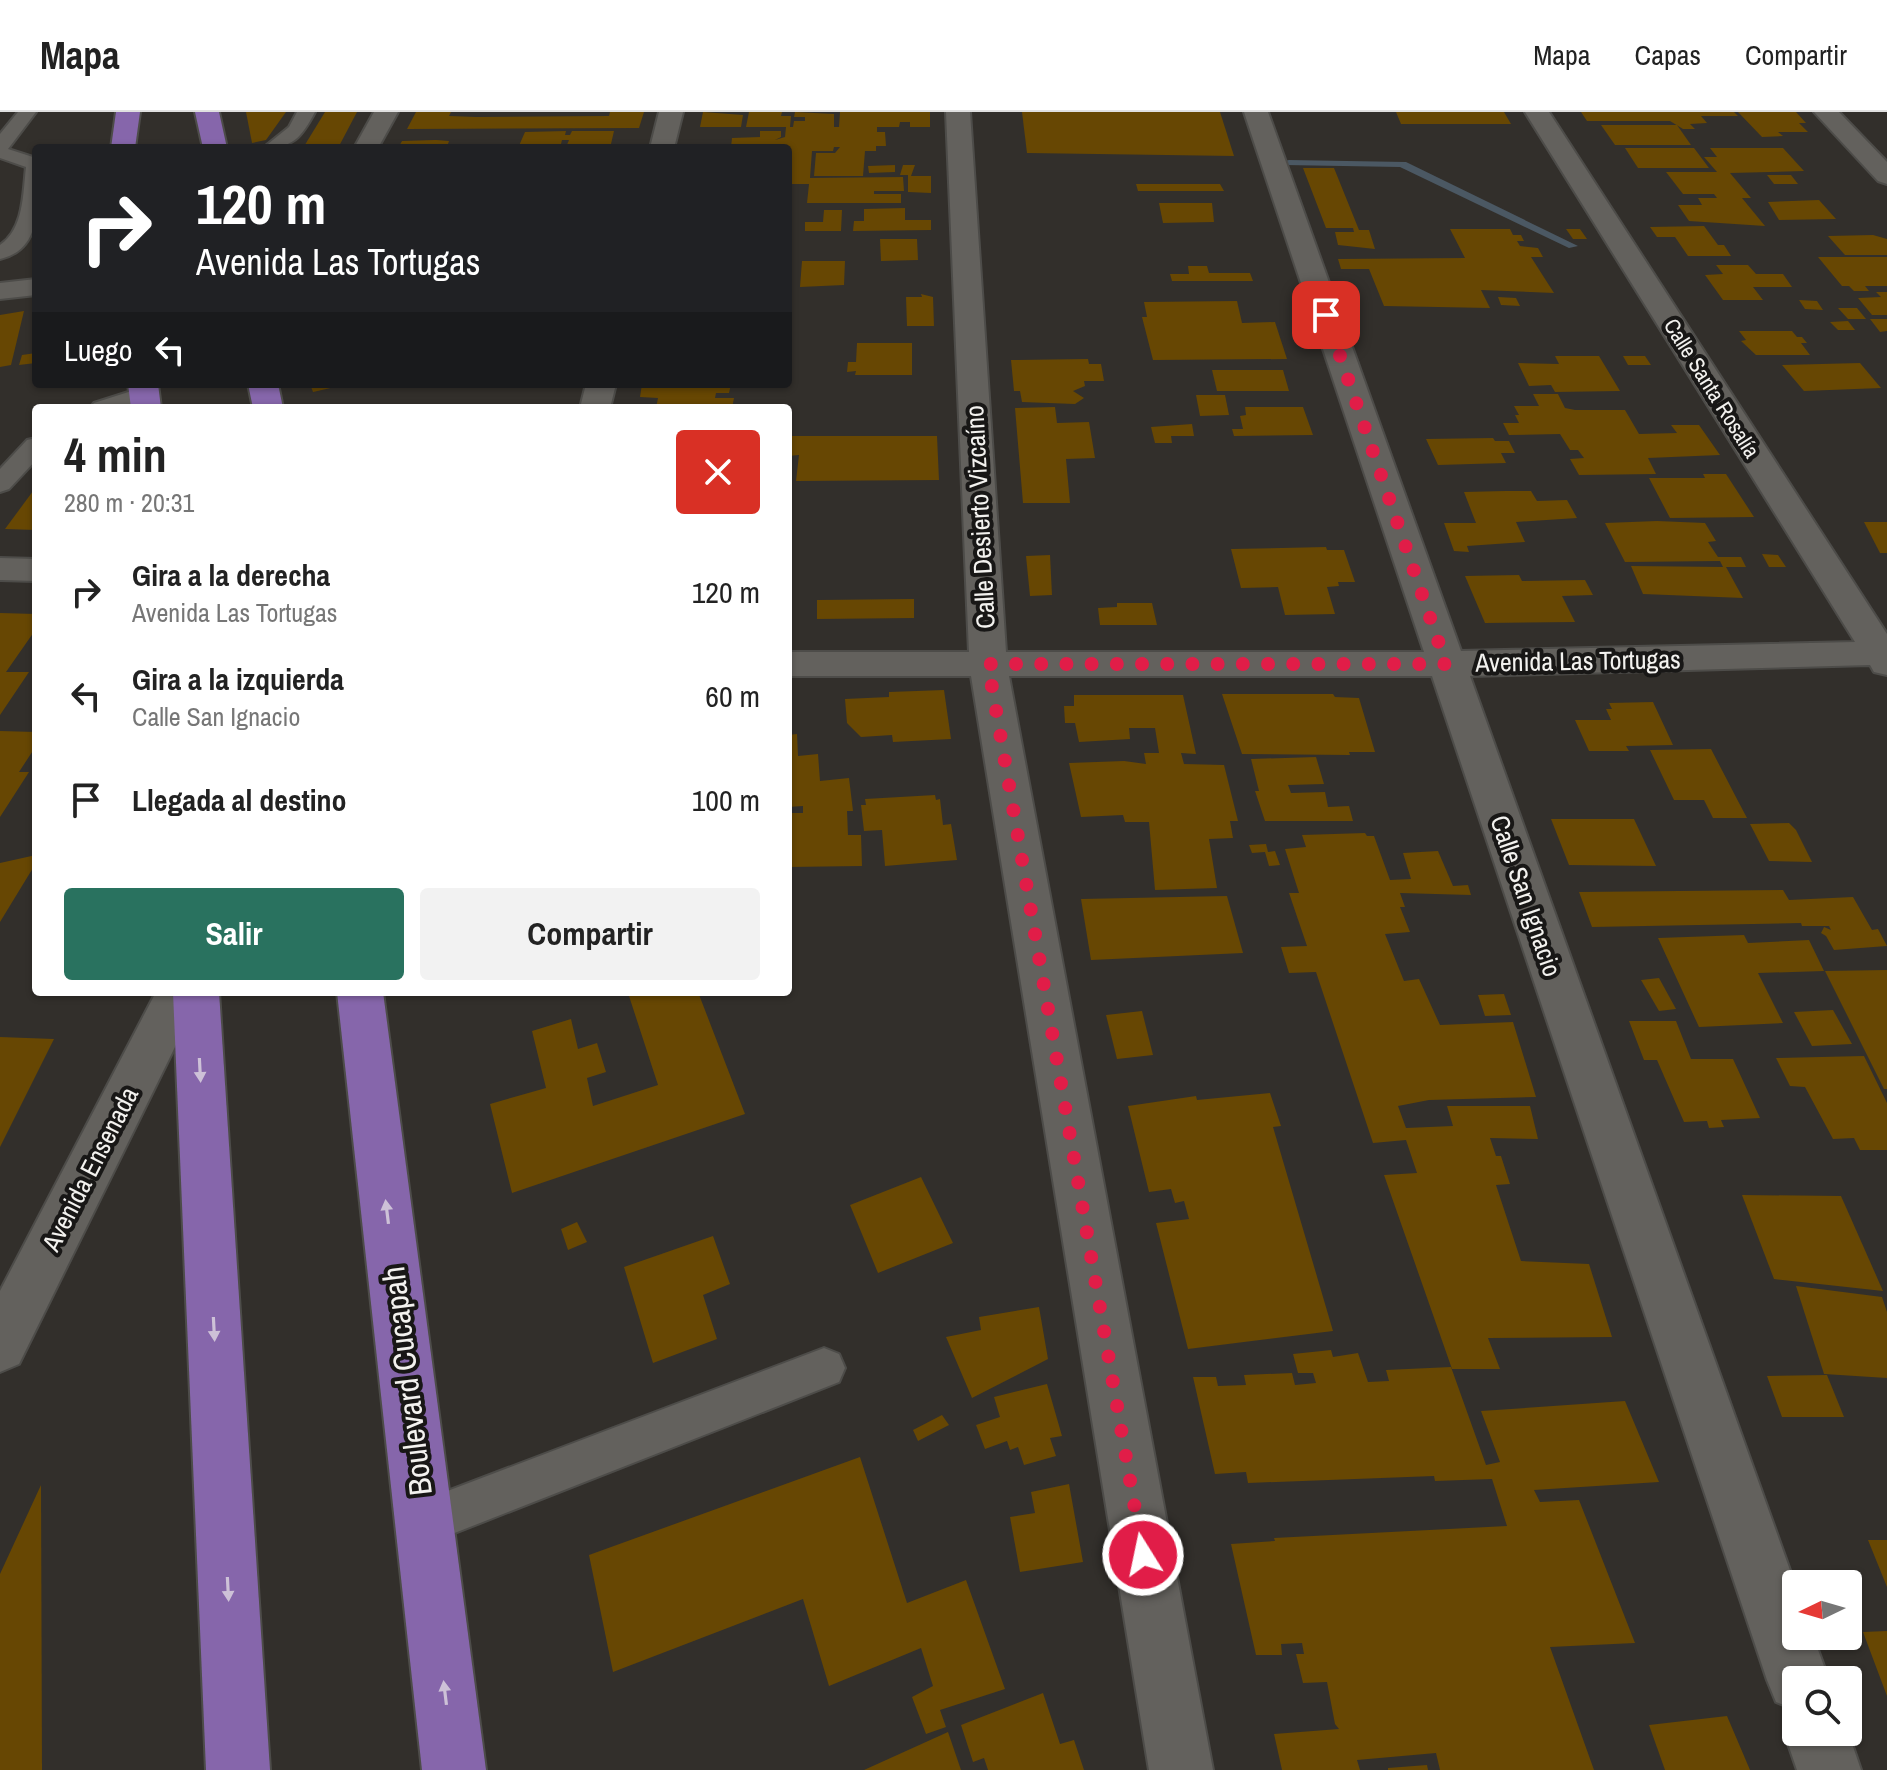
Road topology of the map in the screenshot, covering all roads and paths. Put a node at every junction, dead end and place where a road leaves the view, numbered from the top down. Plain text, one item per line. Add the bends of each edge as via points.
1 (27, 112) edge
2 (128, 112) edge
3 (207, 112) edge
4 (306, 112) edge
5 (386, 112) edge
6 (671, 112) edge
7 (958, 112) edge
8 (1256, 112) edge
9 (1537, 112) edge
10 (1826, 112) edge
11 (124, 144) edge
12 (214, 144) edge
13 (277, 144) edge
14 (368, 144) edge
15 (663, 144) edge
16 (0, 150) edge
17 (32, 162) edge
18 (1887, 176) edge
19 (32, 216) edge
20 (0, 253) edge
21 (32, 287) edge
22 (0, 291) edge
23 (145, 395) edge
24 (115, 404) edge
25 (32, 449) edge
26 (0, 484) edge
27 (0, 569) edge
28 (32, 570) edge
29 (1885, 657) edge
30 (792, 664) edge
31 (988, 664) junction
32 (1446, 664) junction
33 (177, 996) edge
34 (196, 996) edge
35 (360, 996) edge
36 (0, 1346) edge
37 (824, 1368) dead end
38 (424, 1522) junction
39 (1793, 1666) edge
40 (1821, 1746) edge
41 (238, 1770) edge
42 (454, 1770) edge
43 (1181, 1770) edge
44 (1829, 1770) edge

1 - 16 lane
2 - 11 main road
3 - 12 main road
4 - 13 lane via 296,130
5 - 14 street
6 - 15 street
7 - 31 street, Calle Desierto Vizcaíno
8 - 32 street, Calle San Ignacio
9 - 29 street, Calle Santa Rosalía
10 - 18 street
16 - 17 lane
19 - 20 lane via 18,243
21 - 22 street
23 - 24 lane
25 - 26 lane
27 - 28 street
29 - 32 street, Avenida Las Tortugas
30 - 31 street, Avenida Las Tortugas
31 - 32 street, Avenida Las Tortugas
31 - 43 street, Calle Desierto Vizcaíno
32 - 39 street, Calle San Ignacio
33 - 36 street, Avenida Ensenada
34 -> 41 main road
38 -> 35 main road, Boulevard Cucapah
37 - 38 lane
42 -> 38 main road, Boulevard Cucapah
40 - 44 street

